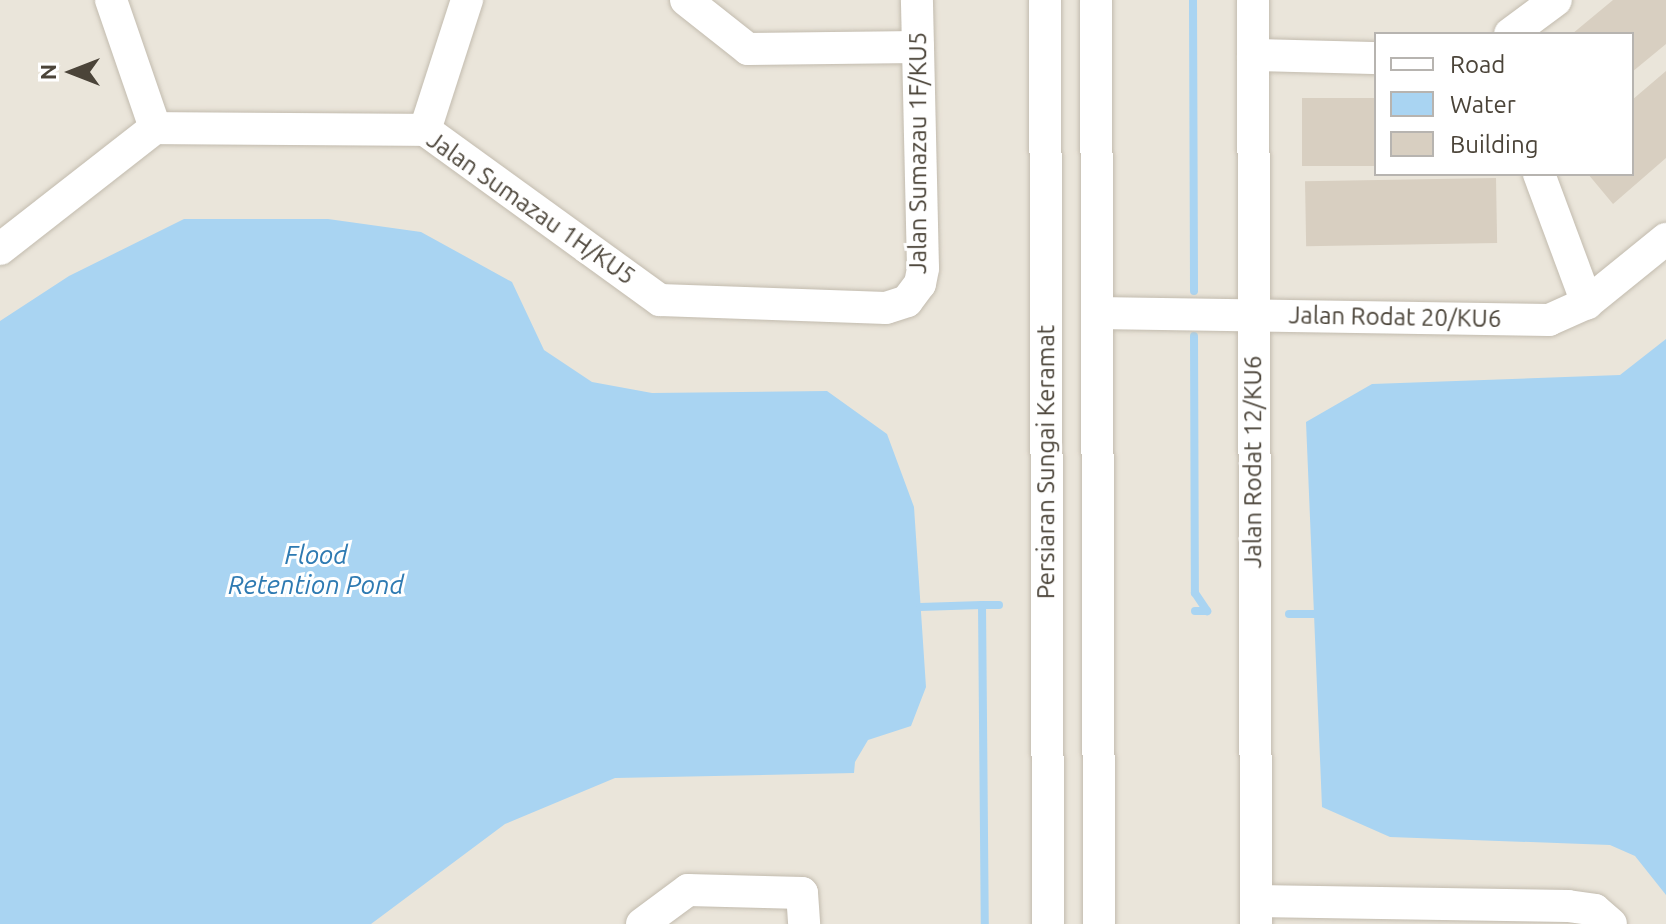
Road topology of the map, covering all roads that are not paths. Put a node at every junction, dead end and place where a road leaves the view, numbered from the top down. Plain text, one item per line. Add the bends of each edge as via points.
1 (111, 0) edge
2 (467, 0) edge
3 (686, 0) edge
4 (917, 0) edge
5 (1045, 0) edge
6 (1096, 0) edge
7 (1253, 0) edge
8 (918, 47) junction
9 (1253, 55) junction
10 (1374, 58) edge
11 (155, 128) junction
12 (425, 130) junction
13 (1540, 176) edge
14 (1666, 239) edge
15 (0, 249) edge
16 (907, 301) joint
17 (1587, 303) junction
18 (1097, 313) junction
19 (1253, 314) junction
20 (1256, 912) edge
21 (642, 924) edge
22 (804, 924) edge
23 (1048, 924) edge
24 (1099, 924) edge
25 (1611, 924) edge

1 - 11 street
2 - 12 street
3 - 8 street via 748,49
4 - 8 street, Jalan Sumazau 1F/KU5
5 - 23 street, Persiaran Sungai Keramat
6 - 18 street
7 - 9 street, Jalan Rodat 12/KU6
8 - 16 street, Jalan Sumazau 1F/KU5 via 924,251 920,284
9 - 10 street
9 - 19 street, Jalan Rodat 12/KU6
11 - 12 street, Jalan Sumazau 1H/KU5
11 - 15 street
12 - 16 street, Jalan Sumazau 1H/KU5 via 660,300 886,308
13 - 17 street
14 - 17 street, Jalan Rodat 20/KU6
17 - 19 street, Jalan Rodat 20/KU6 via 1549,320
18 - 19 street, Jalan Rodat 20/KU6
18 - 24 street
19 - 20 street, Jalan Rodat 12/KU6
20 - 25 street via 1568,906 1595,910
21 - 22 street via 688,890 802,893

